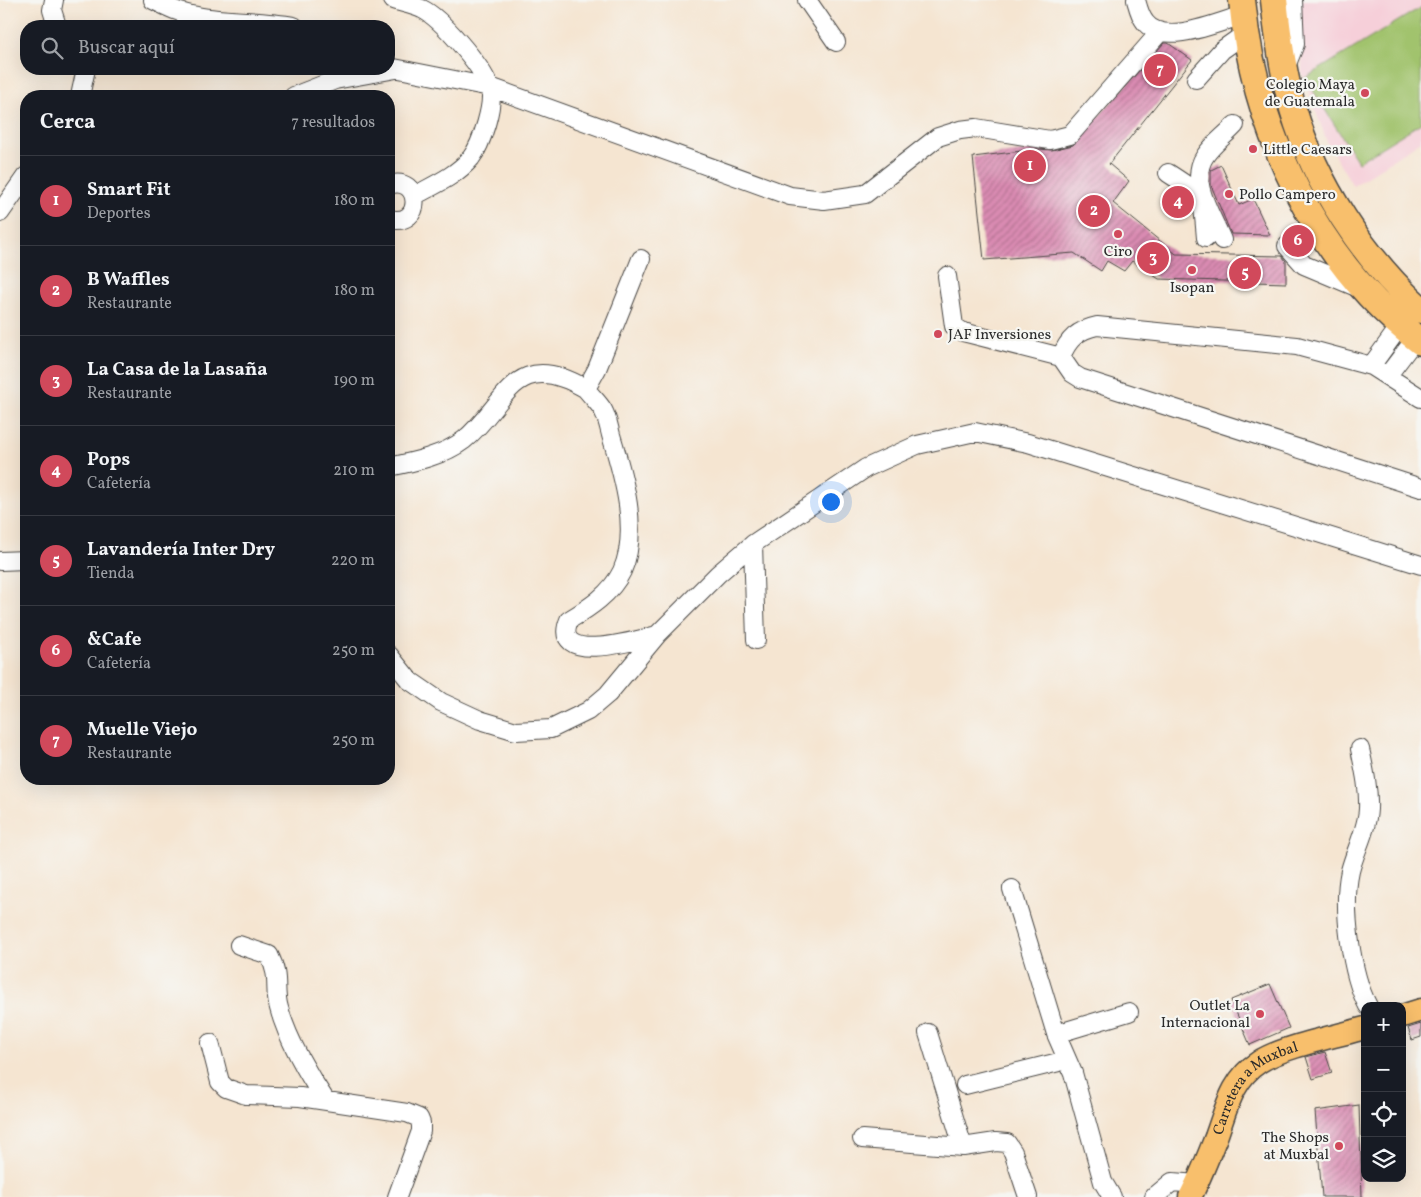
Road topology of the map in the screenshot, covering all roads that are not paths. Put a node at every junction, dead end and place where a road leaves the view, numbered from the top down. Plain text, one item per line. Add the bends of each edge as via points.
1 (54, 0) edge
2 (153, 0) edge
3 (393, 0) edge
4 (807, 0) edge
5 (1136, 0) edge
6 (1274, 0) edge
7 (1294, 0) edge
8 (1244, 16) edge
9 (55, 20) edge
10 (250, 20) edge
11 (1158, 33) junction
12 (836, 42) dead end
13 (395, 69) edge
14 (1284, 71) junction
15 (85, 75) edge
16 (359, 75) edge
17 (1196, 79) dead end
18 (490, 87) junction
19 (81, 90) edge
20 (309, 90) edge
21 (1235, 124) dead end
22 (1168, 173) dead end
23 (20, 184) edge
24 (395, 185) edge
25 (414, 196) junction
26 (0, 212) edge
27 (395, 220) edge
28 (1287, 246) dead end
29 (642, 259) dead end
30 (947, 276) dead end
31 (1367, 291) junction
32 (1421, 310) edge
33 (1412, 335) edge
34 (1061, 358) junction
35 (1371, 366) junction
36 (1388, 375) junction
37 (586, 389) junction
38 (1421, 398) edge
39 (395, 465) edge
40 (1421, 488) edge
41 (753, 544) junction
42 (20, 560) edge
43 (0, 561) edge
44 (1421, 565) edge
45 (657, 635) junction
46 (756, 640) dead end
47 (395, 662) edge
48 (1360, 749) dead end
49 (1012, 889) dead end
50 (239, 945) dead end
51 (1366, 1002) edge
52 (1421, 1010) edge
53 (1129, 1012) dead end
54 (1406, 1015) edge
55 (1361, 1029) edge
56 (928, 1033) dead end
57 (1056, 1034) junction
58 (210, 1044) dead end
59 (1067, 1060) junction
60 (965, 1085) dead end
61 (326, 1101) junction
62 (862, 1140) dead end
63 (964, 1147) junction
64 (1193, 1191) edge
65 (396, 1197) edge
66 (1028, 1197) edge
67 (1112, 1197) edge
68 (1154, 1197) edge

1 - 9 street via 52,10
2 - 10 street via 198,17
3 - 18 street via 422,9 441,21
4 - 12 street
5 - 11 street via 1145,22
6 - 14 highway
7 - 14 street via 1295,44
8 - 11 street via 1176,34
8 - 17 street via 1222,50
8 - 31 highway via 1258,86 1286,171 1321,233
11 - 18 street via 1070,135 1050,140 976,128 960,130 938,137 865,194 824,200 790,196
13 - 18 street
14 - 32 highway via 1301,132 1327,192 1386,273
15 - 19 street
16 - 20 street
18 - 25 street via 483,135 471,158 455,173
21 - 22 street via 1206,156 1199,170 1198,181 1214,239 1197,192
23 - 26 street
24 - 25 street via 410,188
25 - 27 street via 415,206 410,215
28 - 31 street via 1304,264
29 - 37 street
30 - 34 street via 954,326 958,329
31 - 33 highway via 1379,307
33 - 35 street
33 - 36 street
34 - 35 street via 1074,336 1097,326 1297,346
34 - 40 street via 1080,378
35 - 36 street
36 - 38 street
37 - 39 street via 571,380 535,374 504,392 464,440 446,450
37 - 45 street via 604,411 617,454 629,524 628,549 622,571 613,586 569,620 567,639 573,644 594,647
41 - 44 street via 866,468 917,445 975,432 1028,443
41 - 45 street
41 - 46 street
42 - 43 street
45 - 47 street via 608,694 588,711 551,729 533,732 499,727 441,702 409,680
48 - 51 street via 1368,810 1350,874 1347,899 1353,955
49 - 57 street
50 - 61 street via 269,955 276,968 278,1006 312,1081
52 - 54 main road
53 - 57 street
55 - 64 main road, Carretera a Muxbal via 1279,1053 1248,1070 1238,1081 1228,1103
56 - 63 street
57 - 59 street
58 - 61 street via 220,1082 226,1088 246,1094
59 - 60 street
59 - 67 street via 1103,1182
61 - 65 street via 408,1113 419,1118 421,1131
62 - 63 street
63 - 66 street via 1006,1143 1013,1152
64 - 68 street via 1172,1182

